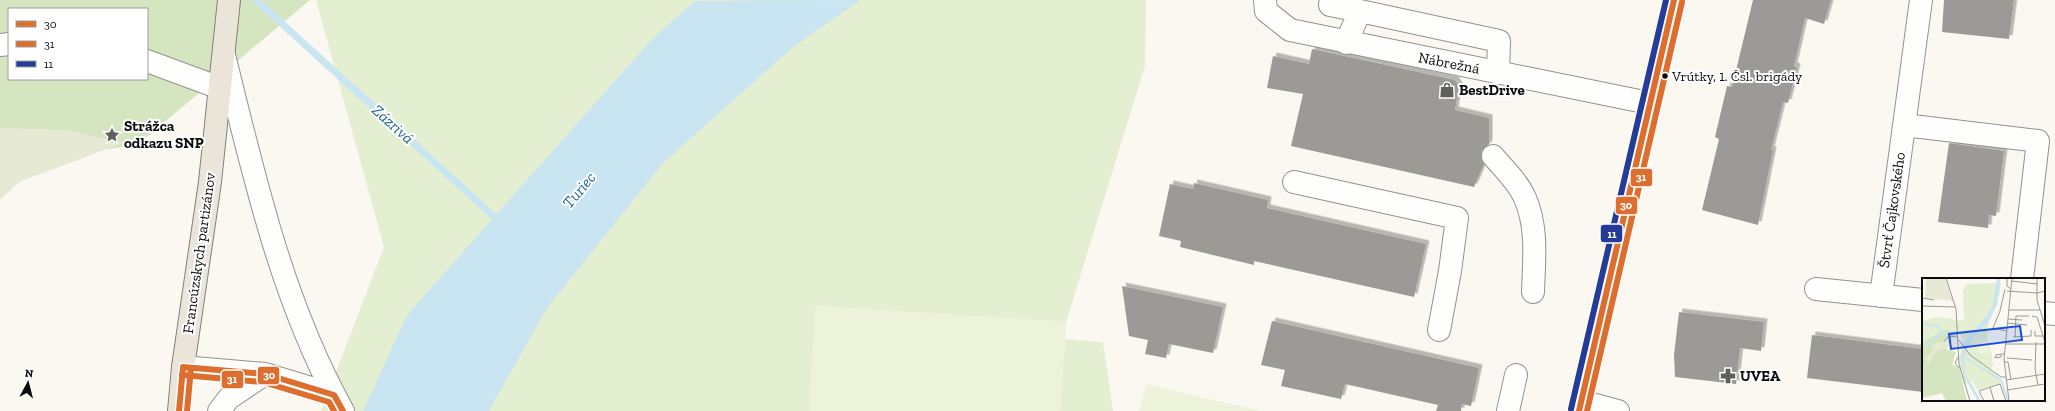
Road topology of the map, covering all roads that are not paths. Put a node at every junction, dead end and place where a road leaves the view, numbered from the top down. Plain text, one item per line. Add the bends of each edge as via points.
1 (229, 0) edge
2 (1265, 0) edge
3 (1331, 0) edge
4 (1674, 0) edge
5 (1921, 0) edge
6 (1360, 11) junction
7 (1346, 43) junction
8 (224, 53) junction
9 (148, 61) edge
10 (1498, 73) junction
11 (220, 88) junction
12 (1649, 103) junction
13 (1904, 125) junction
14 (1493, 156) dead end
15 (1294, 182) dead end
16 (2022, 278) edge
17 (1816, 289) dead end
18 (1533, 292) dead end
19 (1881, 296) junction
20 (1922, 300) edge
21 (2045, 313) edge
22 (2055, 314) edge
23 (1439, 330) dead end
24 (183, 367) junction
25 (265, 374) junction
26 (1516, 376) dead end
27 (338, 403) edge
28 (1580, 406) edge
29 (179, 411) edge
30 (219, 411) edge
31 (1508, 411) edge
32 (1618, 411) edge

1 - 8 main road, Francúzskych partizánov
2 - 7 street, Nábrežná via 1266,11 1290,30
3 - 6 street via 1330,5
4 - 12 street
5 - 13 street, Štvrť Čajkovského
6 - 7 street
6 - 10 street via 1499,41
7 - 10 street, Nábrežná
8 - 11 main road, Francúzskych partizánov
8 - 27 street via 275,247 292,296
9 - 11 street
10 - 12 street, Nábrežná
11 - 24 main road, Francúzskych partizánov via 210,182
12 - 28 street
13 - 16 street via 2038,141
13 - 19 street, Štvrť Čajkovského
14 - 18 street via 1524,196 1534,222
15 - 23 street via 1457,218
17 - 19 street
19 - 20 street
21 - 22 street
24 - 25 street
24 - 29 main road, Francúzskych partizánov
25 - 27 street
25 - 30 street via 229,398
26 - 31 street
28 - 32 street

